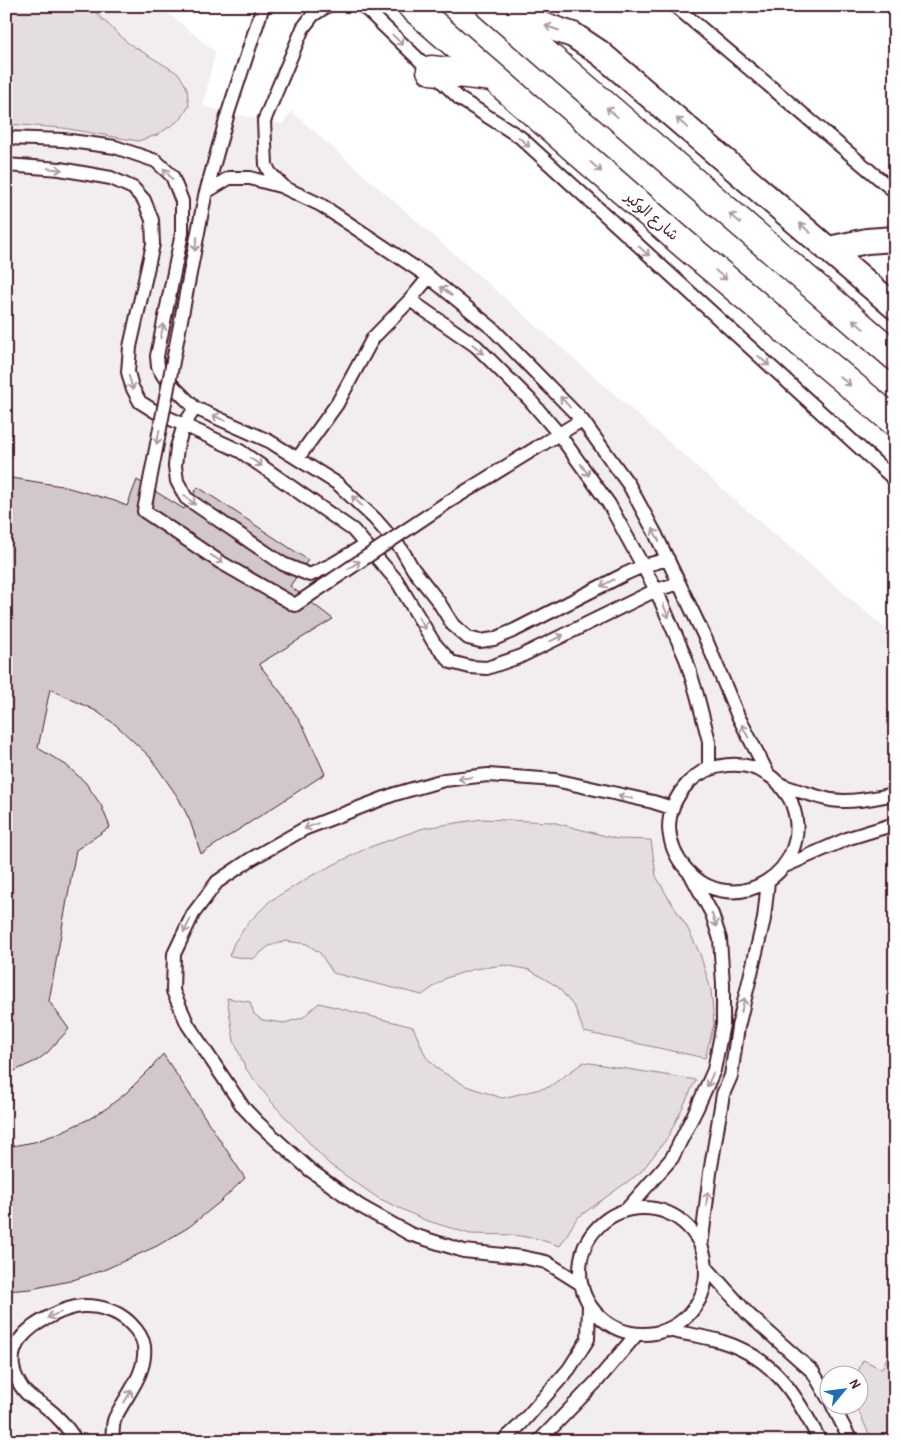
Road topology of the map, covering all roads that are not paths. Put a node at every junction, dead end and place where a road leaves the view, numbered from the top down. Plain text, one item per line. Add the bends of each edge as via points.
1 (263, 6) edge
2 (327, 6) edge
3 (363, 6) edge
4 (412, 6) edge
5 (675, 6) edge
6 (491, 7) edge
7 (431, 70) junction
8 (493, 77) junction
9 (6, 138) edge
10 (6, 165) edge
11 (285, 188) junction
12 (895, 192) edge
13 (206, 194) junction
14 (895, 239) edge
15 (829, 248) junction
16 (429, 277) junction
17 (410, 300) junction
18 (895, 306) edge
19 (895, 356) edge
20 (195, 408) junction
21 (582, 420) junction
22 (895, 422) edge
23 (184, 425) junction
24 (558, 433) junction
25 (298, 458) junction
26 (895, 480) edge
27 (365, 545) junction
28 (668, 559) junction
29 (643, 566) junction
30 (679, 582) junction
31 (656, 590) junction
32 (768, 774) junction
33 (696, 776) junction
34 (780, 785) junction
35 (895, 794) edge
36 (672, 808) junction
37 (895, 824) edge
38 (785, 866) junction
39 (692, 876) junction
40 (768, 881) junction
41 (723, 1024) junction
42 (738, 1027) junction
43 (627, 1209) junction
44 (702, 1247) junction
45 (706, 1267) junction
46 (581, 1284) junction
47 (589, 1304) junction
48 (667, 1330) junction
49 (636, 1335) junction
50 (818, 1381) edge
51 (837, 1414) edge
52 (76, 1441) edge
53 (112, 1441) edge
54 (503, 1441) edge
55 (539, 1441) edge
56 (820, 1441) edge
57 (851, 1441) edge

1 - 13 lane
2 - 11 lane via 313,15 303,28 264,121 266,165
3 -> 7 lane
4 - 8 main road, شارع الوكير
5 - 12 lane
15 -> 6 street via 600,53 573,35
19 -> 6 main road
7 - 8 main road
7 -> 26 lane via 460,98 520,137
8 -> 22 main road, شارع الوكير
20 -> 9 lane via 164,377 156,356 182,233 182,201 172,176 156,161 115,147 63,140
10 -> 23 lane via 60,169 111,178 133,188 144,200 152,220 153,244 130,346 128,372 140,402
11 - 13 lane via 250,178 229,178
11 - 16 lane via 321,205
13 -> 24 lane, bridge via 144,511 220,562 295,605
14 - 15 street
15 - 18 street
16 - 17 lane
21 -> 16 lane via 492,328
17 -> 24 lane via 476,346
17 - 25 lane via 373,338 336,404
20 - 23 lane
25 -> 20 lane via 270,441
21 - 24 lane
28 -> 21 lane via 628,485
23 -> 27 lane via 240,451 353,530
23 -> 27 lane via 175,466 177,480 186,498 283,564 310,574
24 -> 29 lane via 609,504
29 -> 25 lane via 494,639 480,642 468,638 453,625 402,550 375,519 338,484
27 -> 31 lane via 397,581 434,642 451,662 470,667 488,668 519,657
28 - 29 lane
28 - 30 lane
29 - 31 lane
30 - 31 lane
32 -> 30 lane via 737,714
31 -> 33 lane via 686,659 709,741 710,768
32 - 33 lane via 744,765 719,765
32 - 34 lane
33 - 36 lane via 681,790
34 - 35 lane via 831,800 865,800
34 - 38 lane via 792,803 797,825 794,847
36 - 39 lane via 669,827 672,846
36 -> 46 lane via 555,780 488,775 444,780 395,794 304,829 217,882 193,914 174,954 174,991 188,1025 243,1107 310,1170 360,1206 410,1234 464,1251 546,1262
37 - 38 lane via 849,838
38 - 40 lane
39 - 40 lane via 710,887 729,892 750,890
39 -> 41 lane via 712,914 720,939
42 -> 40 lane via 764,919
41 - 42 lane
41 -> 43 lane via 714,1070 672,1158
44 -> 42 lane via 710,1173
43 - 44 lane via 650,1208 671,1214 689,1228
43 - 46 lane via 609,1217 584,1246
44 - 45 lane
45 - 48 lane via 704,1287 697,1305 684,1320
45 - 50 lane via 748,1314 813,1372
46 - 47 lane
47 - 49 lane via 601,1319
47 - 54 lane via 588,1338 569,1369
48 - 49 lane
48 - 56 lane via 721,1342 754,1356 778,1374 797,1398
49 - 55 lane
51 - 57 lane
53 -> 52 lane via 114,1420 144,1361 144,1343 122,1315 103,1308 81,1306 38,1322 23,1334 15,1347 12,1366 29,1397 65,1425

